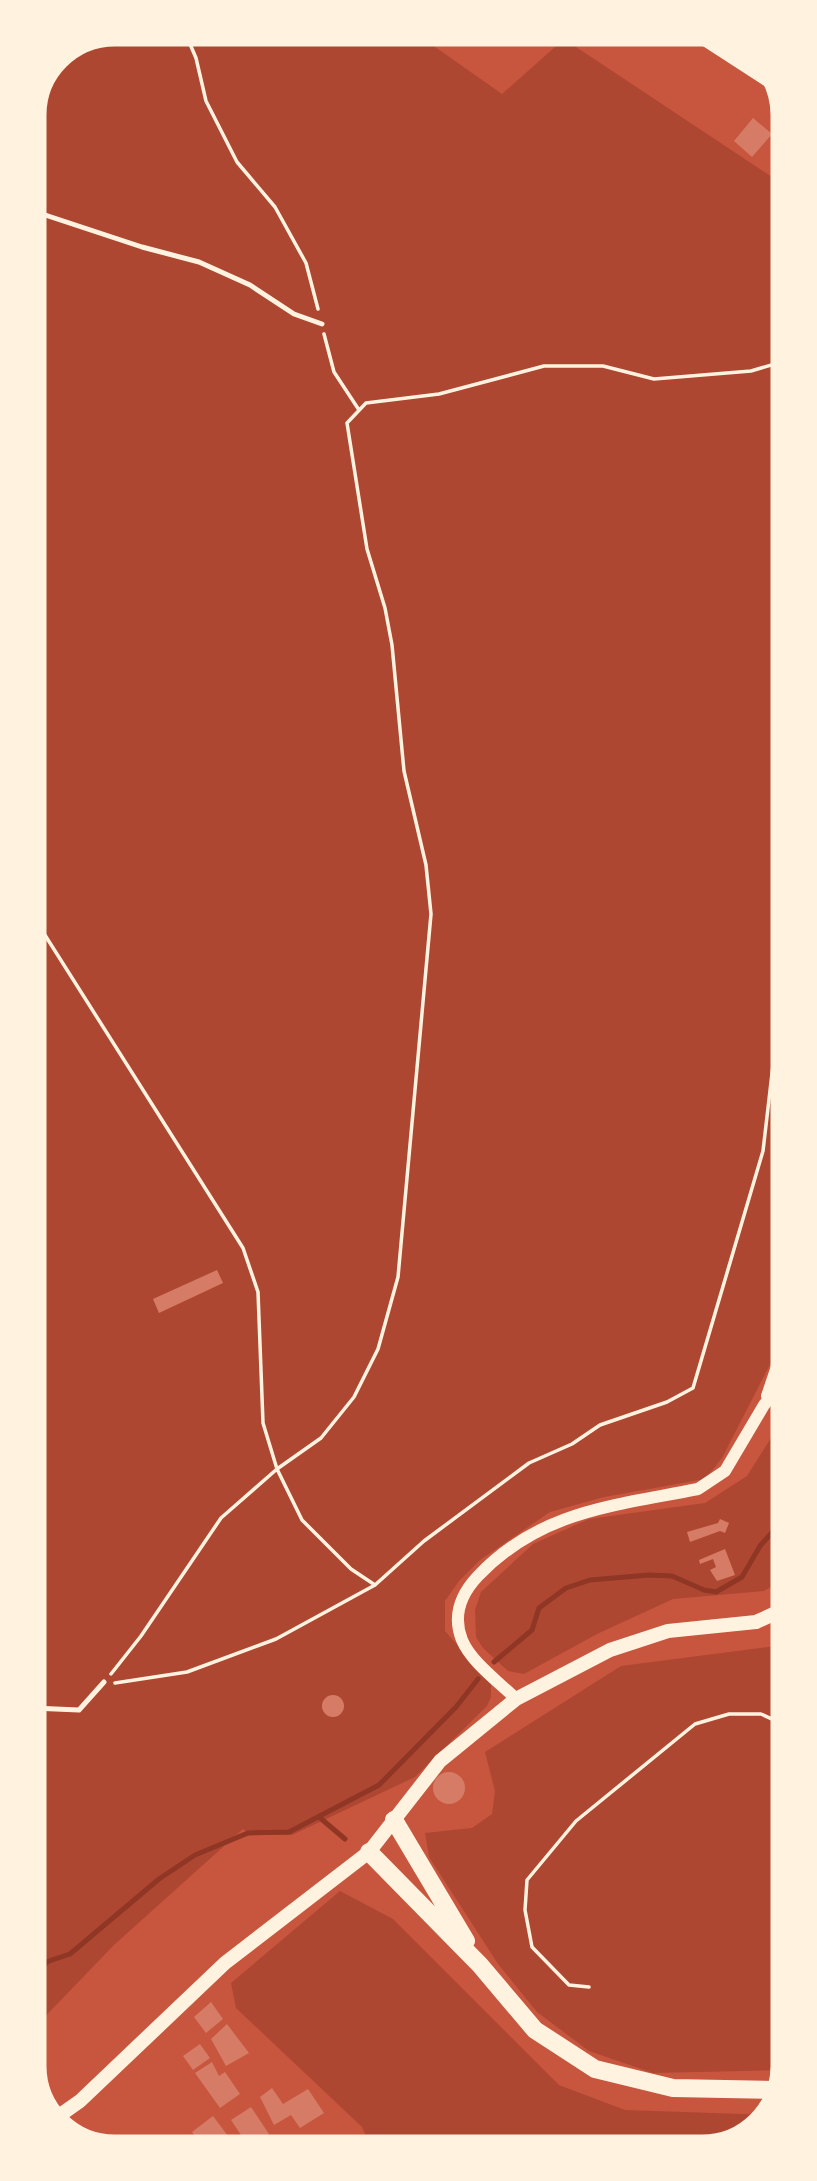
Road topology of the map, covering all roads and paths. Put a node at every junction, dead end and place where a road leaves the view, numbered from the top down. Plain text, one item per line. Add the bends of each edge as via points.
1 (189, 42) edge
2 (723, 45) edge
3 (763, 75) edge
4 (42, 214) edge
5 (322, 324) junction
6 (775, 364) edge
7 (359, 410) junction
8 (42, 930) edge
9 (775, 1048) edge
10 (775, 1372) edge
11 (775, 1391) edge
12 (764, 1405) junction
13 (277, 1469) junction
14 (375, 1585) junction
15 (775, 1613) edge
16 (104, 1682) junction
17 (516, 1699) junction
18 (42, 1708) edge
19 (775, 1720) edge
20 (394, 1820) junction
21 (369, 1852) junction
22 (481, 1965) junction
23 (589, 1987) dead end
24 (771, 2090) edge
25 (61, 2115) edge

1 - 5 path via 206,101 237,162 275,207 306,262
2 - 3 street
4 - 5 lane via 199,262 250,285 294,314
5 - 7 path via 334,372
6 - 7 path via 751,371 654,379 603,366 544,366 439,394 366,403
7 - 13 path via 346,423 367,549 392,645 404,771 426,865 430,914 398,1277 378,1349 354,1397 321,1438
8 - 13 path via 243,1248 258,1292 263,1423
9 - 14 path via 763,1151 693,1388 600,1425 572,1444 529,1463 424,1541
10 - 12 street
11 - 12 street
12 - 17 street via 725,1471 710,1484 575,1514 519,1541 470,1585 458,1612 463,1642
13 - 14 path via 302,1520 351,1569
13 - 16 path via 221,1518
14 - 16 path via 276,1639 187,1672 127,1683
15 - 17 main road via 756,1622 668,1632 610,1650
16 - 18 lane via 79,1710
17 - 20 main road via 440,1761
19 - 23 path via 761,1714 729,1714 695,1724 576,1821 527,1880 525,1910 532,1947 569,1985
20 - 21 main road
20 - 22 highway
21 - 22 highway
21 - 25 main road via 225,1963
22 - 24 highway via 535,2030 596,2069 673,2088

